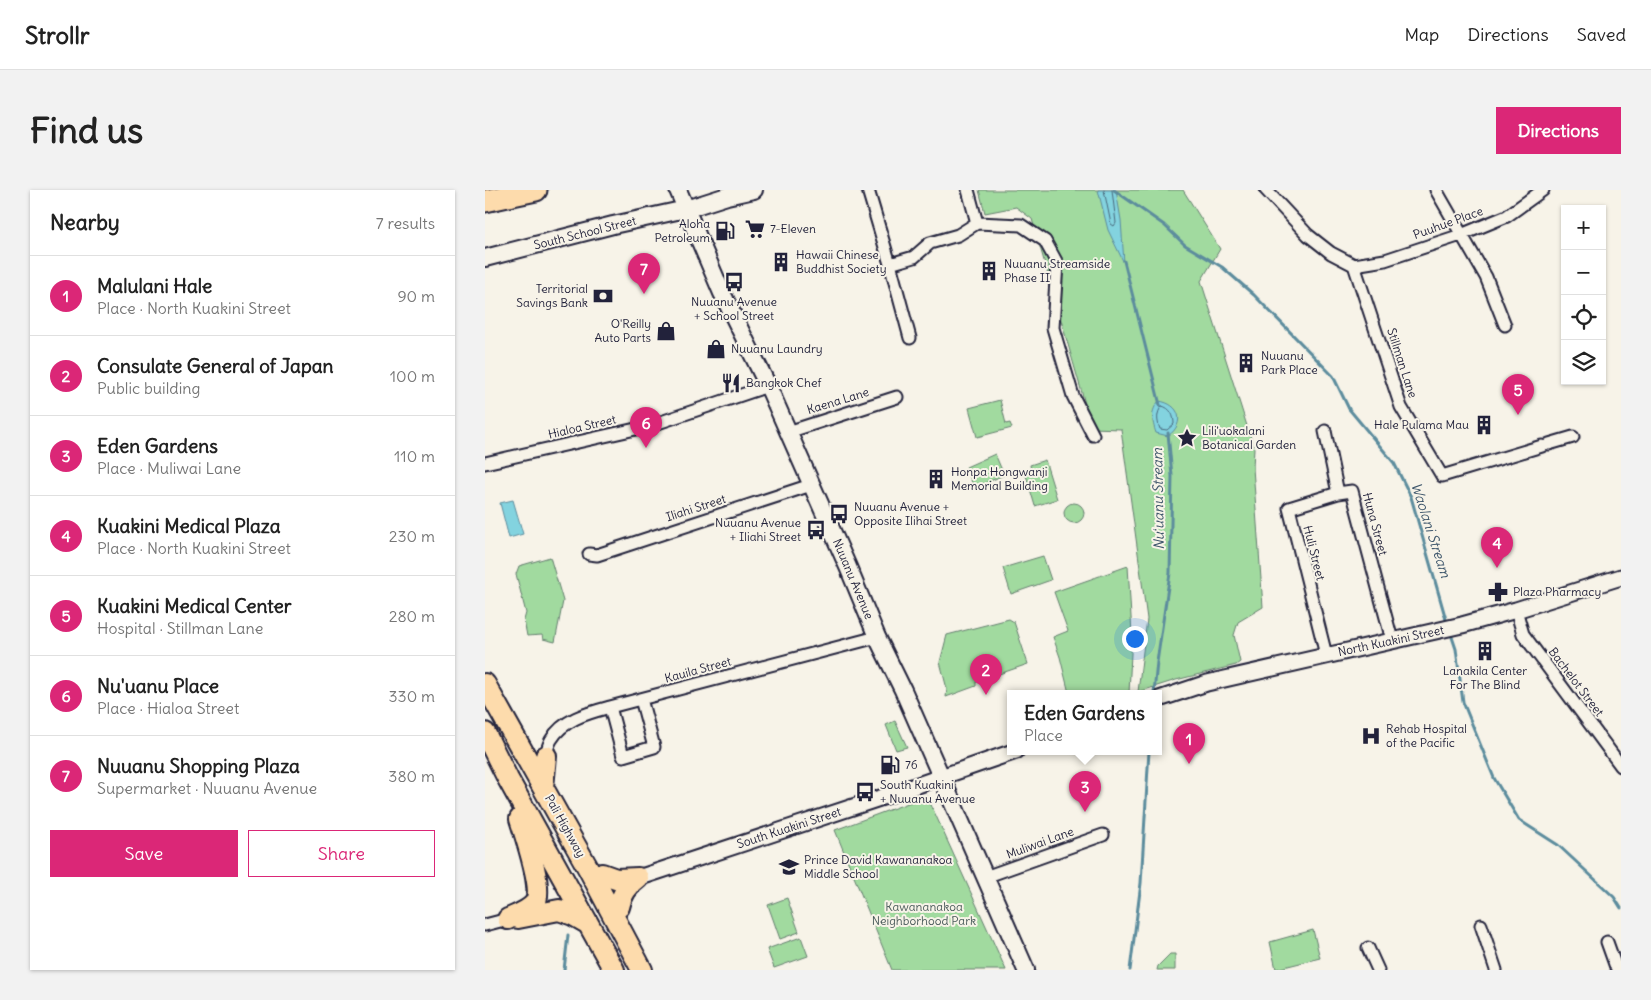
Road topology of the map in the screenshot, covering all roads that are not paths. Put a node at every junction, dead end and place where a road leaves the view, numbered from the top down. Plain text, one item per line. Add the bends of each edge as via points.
1 (536, 190) edge
2 (678, 190) edge
3 (754, 190) edge
4 (868, 190) edge
5 (968, 190) edge
6 (1266, 190) edge
7 (1436, 190) edge
8 (1543, 190) edge
9 (485, 200) edge
10 (686, 209) junction
11 (977, 223) junction
12 (1461, 235) junction
13 (485, 258) edge
14 (890, 264) junction
15 (1354, 265) junction
16 (1505, 325) dead end
17 (910, 338) dead end
18 (768, 386) junction
19 (897, 398) dead end
20 (1325, 431) dead end
21 (788, 432) junction
22 (1093, 435) dead end
23 (1573, 437) dead end
24 (485, 463) edge
25 (811, 485) junction
26 (1338, 494) junction
27 (589, 554) dead end
28 (1621, 576) edge
29 (1516, 610) junction
30 (877, 637) junction
31 (1392, 640) junction
32 (1326, 655) junction
33 (485, 684) edge
34 (1162, 698) edge
35 (641, 699) junction
36 (609, 706) junction
37 (485, 733) edge
38 (1007, 754) edge
39 (546, 756) joint
40 (1621, 766) edge
41 (940, 778) junction
42 (508, 779) junction
43 (543, 787) junction
44 (558, 813) junction
45 (1103, 835) dead end
46 (602, 874) junction
47 (985, 877) junction
48 (638, 878) junction
49 (619, 907) junction
50 (508, 919) junction
51 (587, 924) junction
52 (485, 925) edge
53 (1481, 925) dead end
54 (1607, 942) dead end
55 (600, 946) junction
56 (1368, 948) dead end
57 (605, 970) edge
58 (614, 970) edge
59 (642, 970) edge
60 (652, 970) edge
61 (1026, 970) edge
62 (1378, 970) edge
63 (1496, 970) edge
64 (1617, 970) edge

1 - 9 highway
2 - 10 main road, Nuuanu Avenue
3 - 10 main road, South School Street
4 - 14 street
5 - 11 street
6 - 15 street via 1308,235 1331,253
7 - 12 street
8 - 12 street, Puuhue Place via 1507,216
10 - 13 main road, South School Street
10 - 18 main road, Nuuanu Avenue via 722,293
11 - 14 street via 958,235 930,243 914,257
11 - 22 street via 1021,226 1045,241 1057,263 1053,328 1073,396
12 - 15 street, Puuhue Place via 1385,260
12 - 16 street via 1486,277
14 - 17 street
15 - 23 street, Stillman Lane via 1401,407 1442,476
18 - 21 main road, Nuuanu Avenue
18 - 24 street, Hialoa Street via 649,426
19 - 21 street, Kaena Lane
20 - 26 street
21 - 25 main road, Nuuanu Avenue
25 - 27 street, Iliahi Street via 597,555
25 - 30 main road, Nuuanu Avenue
26 - 31 street, Huna Street via 1352,491
26 - 32 street, Huli Street via 1289,508
28 - 29 street, North Kuakini Street
29 - 31 street, North Kuakini Street
29 - 40 street, Bachelot Street via 1523,634
30 - 35 street, Kauila Street
30 - 41 main road, Nuuanu Avenue
31 - 32 street, North Kuakini Street
32 - 34 street, North Kuakini Street via 1207,683
33 - 43 highway, Pali Highway
35 - 36 street, Kauila Street
35 - 36 street via 654,747 623,756
36 - 39 street, Kauila Street via 577,717 561,728 550,741
37 - 42 highway
38 - 41 street
39 - 43 highway
41 - 47 main road, Nuuanu Avenue
41 - 48 street, South Kuakini Street
42 - 50 highway via 538,886 536,902
42 - 51 highway
43 - 44 highway, Pali Highway
44 - 46 highway via 569,815
44 - 59 highway, Pali Highway
45 - 47 street, Muliwai Lane
46 - 48 highway via 616,879
46 - 49 highway
47 - 61 main road, Nuuanu Avenue
48 - 49 highway via 626,889
49 - 60 highway
50 - 51 highway via 559,910
50 - 52 street
51 - 55 highway
53 - 63 street
54 - 64 street
55 - 57 highway
55 - 58 highway
56 - 62 street

